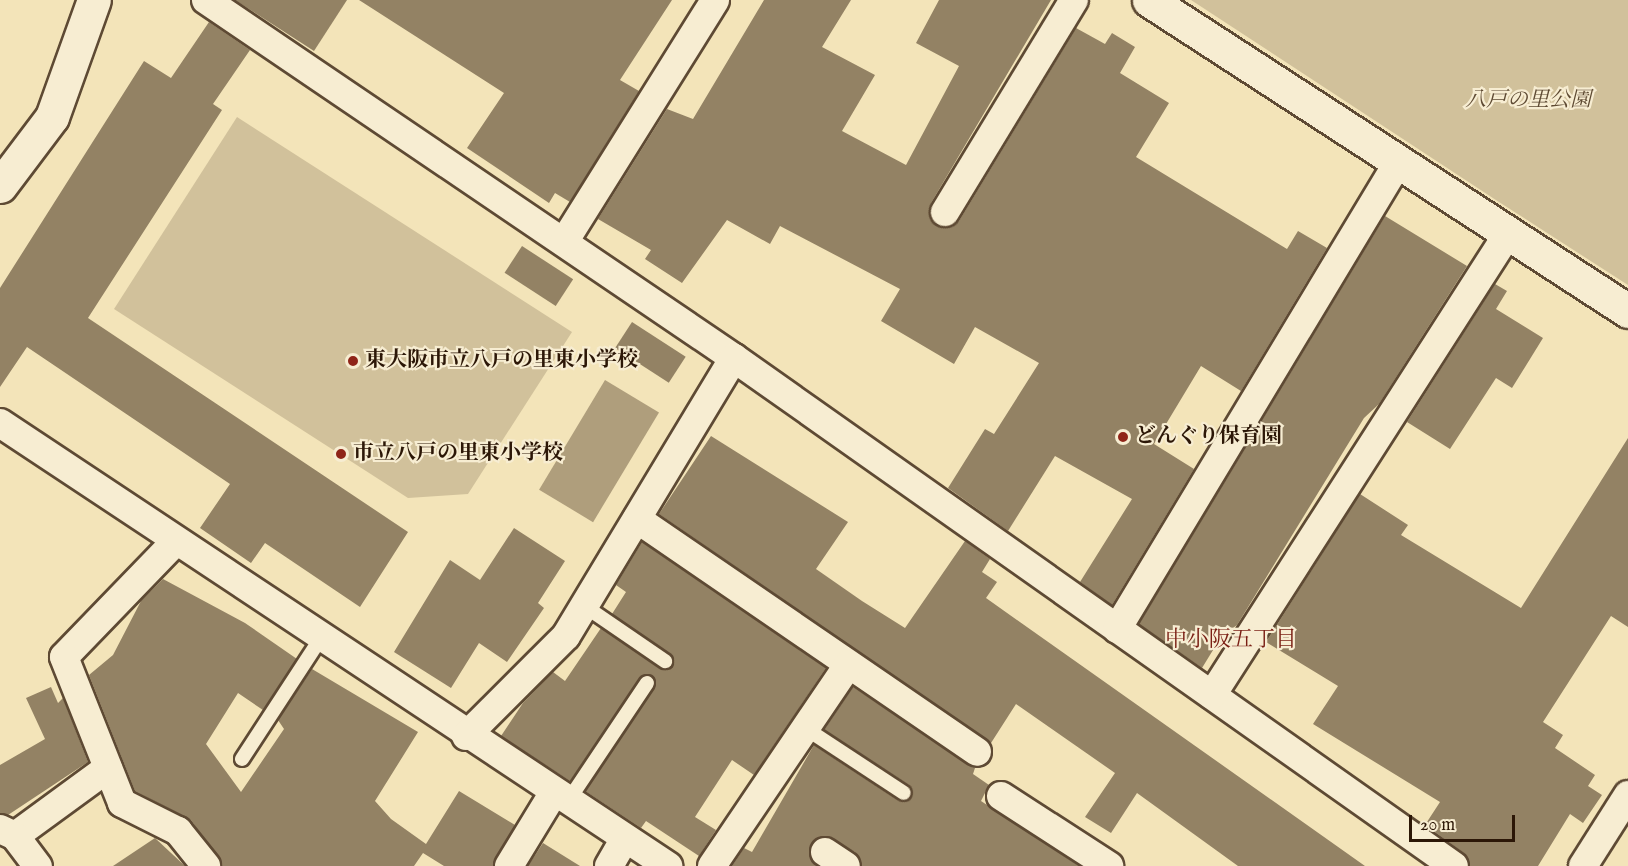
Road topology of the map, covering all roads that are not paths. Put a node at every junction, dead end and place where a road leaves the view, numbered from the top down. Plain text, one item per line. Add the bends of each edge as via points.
1 (94, 0) edge
2 (206, 0) edge
3 (715, 0) edge
4 (1074, 0) edge
5 (1149, 0) edge
6 (1399, 161) junction
7 (0, 186) edge
8 (945, 212) dead end
9 (1509, 232) junction
10 (564, 242) junction
11 (1628, 311) edge
12 (734, 358) junction
13 (0, 423) edge
14 (637, 519) junction
15 (176, 541) junction
16 (586, 607) junction
17 (1117, 628) junction
18 (321, 638) junction
19 (665, 661) dead end
20 (848, 665) junction
21 (647, 683) dead end
22 (1212, 695) junction
23 (806, 728) junction
24 (466, 735) junction
25 (976, 752) dead end
26 (242, 759) dead end
27 (108, 768) junction
28 (904, 793) dead end
29 (1628, 795) edge
30 (1001, 796) dead end
31 (561, 797) junction
32 (8, 833) edge
33 (625, 838) junction
34 (38, 866) edge
35 (206, 866) edge
36 (509, 866) edge
37 (609, 866) edge
38 (668, 866) edge
39 (712, 866) edge
40 (1109, 866) edge
41 (1454, 866) edge
42 (1583, 866) edge

1 - 7 street via 52,117
2 - 10 street
3 - 10 street
4 - 8 street
5 - 6 street
6 - 9 street
6 - 17 street
9 - 11 street
9 - 22 street
10 - 12 street
12 - 14 street
12 - 17 street
13 - 15 street
14 - 16 street
14 - 20 street
15 - 18 street
15 - 27 street via 64,657
16 - 19 lane
16 - 24 street via 566,636
17 - 22 street
18 - 24 street
18 - 26 lane
20 - 23 street
20 - 25 street
21 - 31 lane
22 - 41 street
23 - 28 lane
23 - 39 street
24 - 31 street
27 - 32 street
27 - 35 street via 122,803 178,831
29 - 42 street
30 - 40 street
31 - 33 street
31 - 36 street
32 - 34 street
33 - 37 street
33 - 38 street

